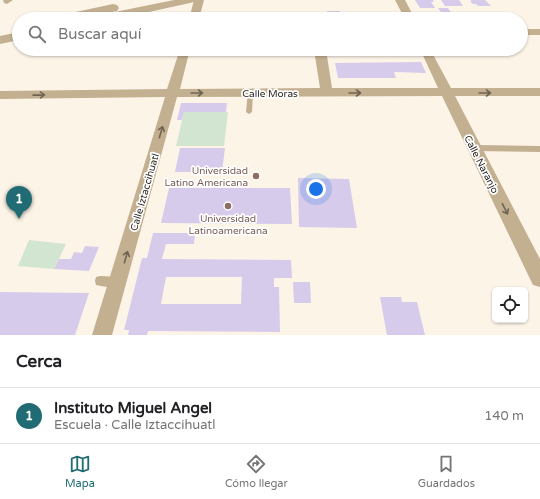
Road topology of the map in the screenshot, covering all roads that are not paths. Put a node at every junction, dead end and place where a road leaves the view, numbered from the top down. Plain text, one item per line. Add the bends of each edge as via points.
1 (151, 0) edge
2 (190, 0) edge
3 (199, 0) edge
4 (400, 0) edge
5 (94, 12) edge
6 (133, 12) edge
7 (196, 12) edge
8 (406, 12) edge
9 (12, 29) edge
10 (0, 32) edge
11 (528, 32) edge
12 (540, 32) edge
13 (12, 37) edge
14 (0, 40) edge
15 (183, 56) edge
16 (321, 56) dead end
17 (428, 56) edge
18 (540, 92) edge
19 (172, 93) junction
20 (250, 93) junction
21 (327, 93) junction
22 (446, 93) junction
23 (0, 95) edge
24 (249, 112) dead end
25 (474, 148) junction
26 (540, 149) edge
27 (540, 278) edge
28 (100, 281) dead end
29 (119, 282) junction
30 (102, 335) edge

1 - 5 street
2 - 6 street
3 - 7 street
4 - 8 street
9 - 10 street
11 - 12 street
13 - 14 street
15 - 19 street, Calle Iztaccihuatl
16 - 21 street
17 - 22 street, Calle Naranjo
22 -> 18 street, Calle Moras
19 -> 20 street, Calle Moras
23 -> 19 street, Calle Moras
29 -> 19 street, Calle Iztaccihuatl
20 - 21 street, Calle Moras
20 - 24 lane
21 -> 22 street, Calle Moras
22 - 25 street, Calle Naranjo
25 - 26 lane
25 -> 27 street, Calle Naranjo
28 - 29 lane
29 - 30 street, Calle Iztaccihuatl

